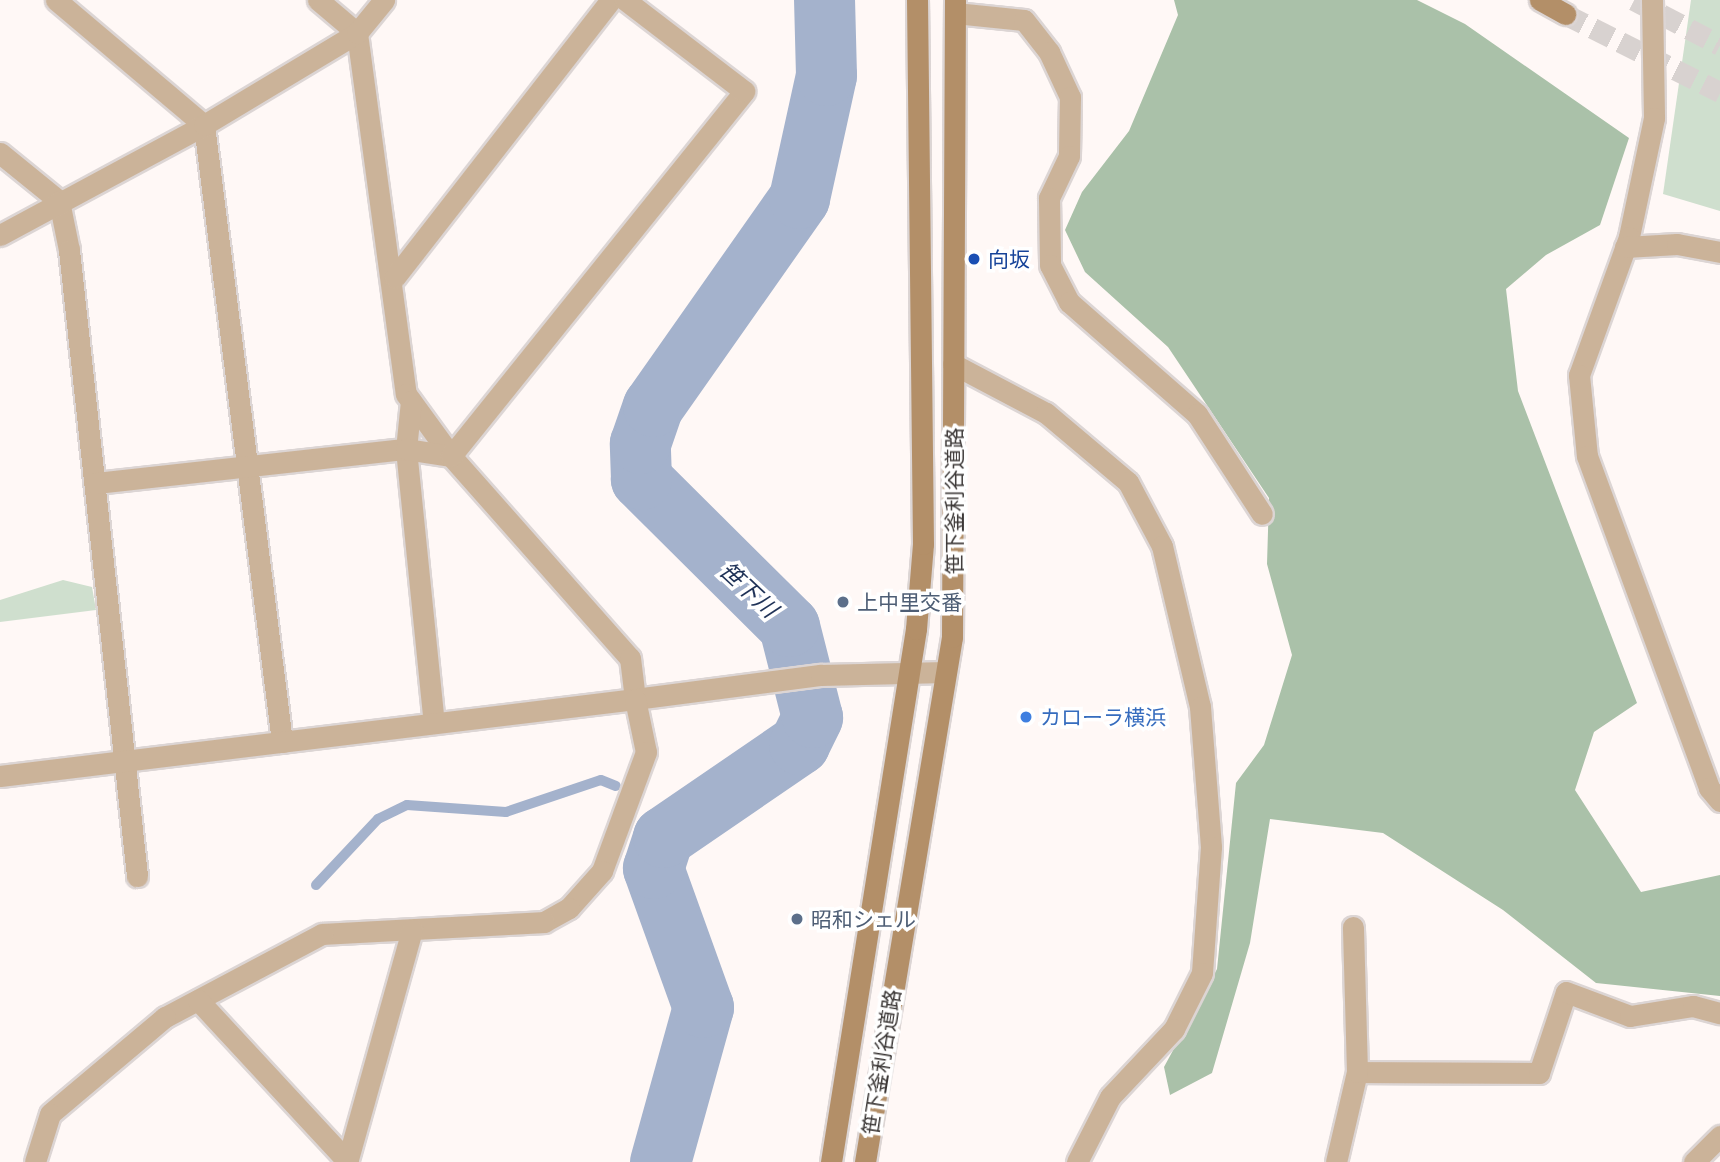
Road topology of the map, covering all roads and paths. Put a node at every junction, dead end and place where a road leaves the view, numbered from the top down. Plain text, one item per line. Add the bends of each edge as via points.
1 (56, 0) edge
2 (318, 0) edge
3 (384, 0) edge
4 (611, 0) edge
5 (625, 0) edge
6 (917, 0) edge
7 (1540, 0) edge
8 (1652, 0) edge
9 (955, 6) edge
10 (1565, 13) tunnel mouth
11 (356, 33) junction
12 (205, 125) junction
13 (0, 153) edge
14 (59, 201) junction
15 (0, 235) edge
16 (1625, 247) junction
17 (1720, 252) edge
18 (395, 277) junction
19 (953, 364) junction
20 (411, 401) junction
21 (406, 449) junction
22 (451, 456) junction
23 (249, 468) junction
24 (96, 483) junction
25 (1262, 514) dead end
26 (909, 672) junction
27 (946, 672) junction
28 (635, 699) junction
29 (435, 723) junction
30 (282, 742) junction
31 (127, 763) junction
32 (0, 776) edge
33 (1720, 801) edge
34 (137, 876) dead end
35 (1353, 927) dead end
36 (412, 930) junction
37 (198, 1000) junction
38 (1720, 1013) edge
39 (1357, 1072) junction
40 (1720, 1136) edge
41 (348, 1161) edge
42 (34, 1162) edge
43 (831, 1162) edge
44 (865, 1162) edge
45 (1077, 1162) edge
46 (1336, 1162) edge
47 (1694, 1162) edge

1 - 12 street
2 - 11 street
3 - 11 street
4 - 18 street
5 - 22 street via 744,92
6 - 26 street, 笹下釜利谷道路 via 923,544
7 - 10 street
8 - 16 street via 1654,118
9 - 19 street, 笹下釜利谷道路
9 - 25 street via 1024,20 1049,52 1070,97 1069,156 1048,198 1050,265 1069,302 1197,414
11 - 12 street
11 - 18 street
12 - 14 street
12 - 23 street
13 - 14 street
14 - 15 street
14 - 24 street via 82,337
16 - 17 street via 1677,244
16 - 33 street via 1578,375 1587,456 1709,788
18 - 20 street
19 - 27 street, 笹下釜利谷道路 via 957,541
19 - 45 street via 1046,412 1128,482 1162,545 1200,707 1211,847 1202,973 1174,1029 1110,1097
20 - 21 street
20 - 22 street
21 - 22 street
21 - 23 street
21 - 29 street
22 - 28 street via 630,658
23 - 24 street
23 - 30 street
24 - 31 street
26 - 27 street
26 - 28 street via 821,675
26 - 43 street, 笹下釜利谷道路
27 - 44 street, 笹下釜利谷道路
28 - 29 street
28 - 36 street via 646,752 602,871 569,908 544,922
29 - 30 street
30 - 31 street
31 - 32 street
31 - 34 street
35 - 39 street
36 - 37 street via 322,934
36 - 41 street
37 - 41 street
37 - 42 street via 165,1017 50,1114
38 - 39 street via 1693,1006 1630,1016 1566,992 1539,1073
39 - 46 street
40 - 47 street

